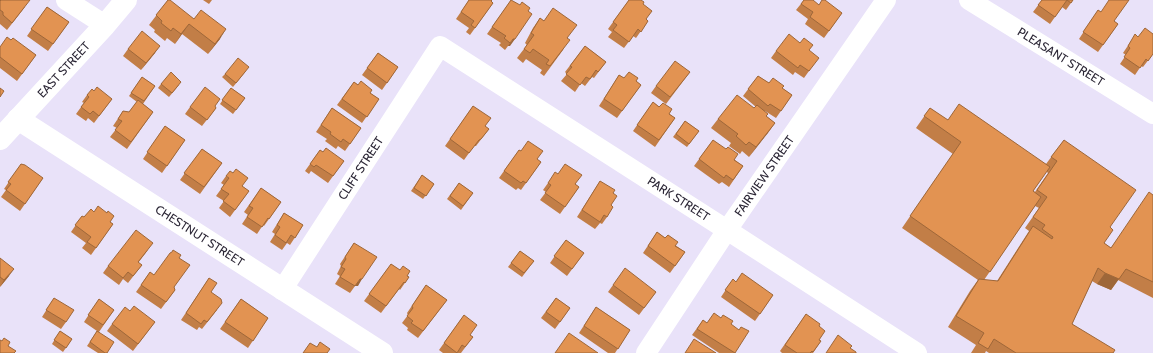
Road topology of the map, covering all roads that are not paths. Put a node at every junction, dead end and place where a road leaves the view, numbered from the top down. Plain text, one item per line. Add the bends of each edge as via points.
1 (66, 0) edge
2 (126, 0) edge
3 (886, 0) edge
4 (969, 0) edge
5 (105, 25) junction
6 (440, 46) joint
7 (1153, 114) edge
8 (18, 119) junction
9 (0, 139) edge
10 (728, 230) junction
11 (282, 290) junction
12 (382, 353) edge
13 (646, 353) edge
14 (917, 353) edge

1 - 5 street
2 - 5 street, EAST STREET
3 - 10 street, FAIRVIEW STREET
4 - 7 street, PLEASANT STREET
5 - 8 street, EAST STREET
6 - 10 street, PARK STREET
6 - 11 street, CLIFF STREET
8 - 9 street, EAST STREET
8 - 11 street, CHESTNUT STREET
10 - 13 street, FAIRVIEW STREET
10 - 14 street, PARK STREET
11 - 12 street, CHESTNUT STREET

